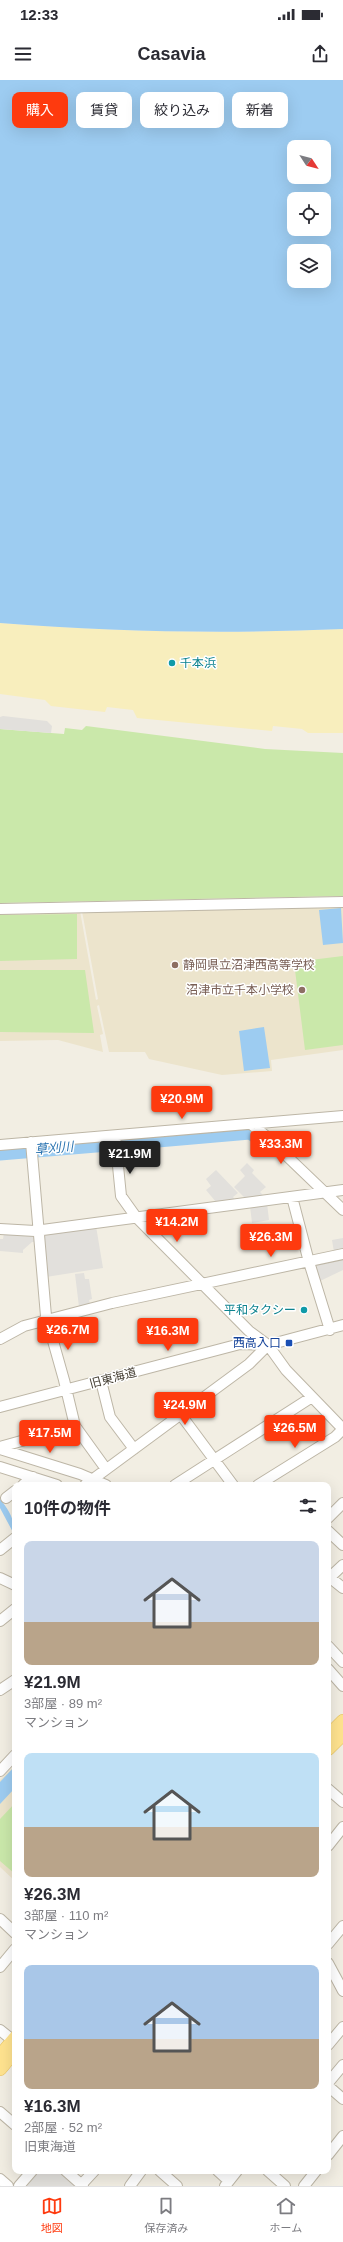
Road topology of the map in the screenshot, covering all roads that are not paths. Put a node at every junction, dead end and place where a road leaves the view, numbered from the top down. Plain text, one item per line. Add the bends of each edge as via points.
1 (343, 902) edge
2 (0, 908) edge
3 (343, 1116) edge
4 (251, 1124) junction
5 (115, 1136) junction
6 (31, 1142) junction
7 (0, 1145) edge
8 (343, 1190) edge
9 (324, 1192) junction
10 (292, 1197) junction
11 (343, 1210) edge
12 (136, 1217) junction
13 (0, 1229) edge
14 (39, 1230) junction
15 (343, 1254) edge
16 (309, 1262) junction
17 (203, 1284) junction
18 (47, 1320) junction
19 (343, 1325) edge
20 (330, 1330) junction
21 (0, 1339) edge
22 (268, 1345) junction
23 (102, 1381) junction
24 (67, 1390) junction
25 (312, 1397) junction
26 (0, 1407) edge
27 (181, 1415) junction
28 (75, 1426) junction
29 (343, 1429) edge
30 (0, 1448) edge
31 (134, 1449) junction
32 (214, 1460) junction
33 (0, 1467) edge
34 (106, 1469) junction
35 (33, 1477) junction
36 (270, 1478) junction
37 (27, 1482) edge
38 (48, 1482) edge
39 (88, 1482) edge
40 (180, 1482) edge
41 (231, 1482) edge
42 (263, 1482) edge
43 (275, 1482) edge
44 (12, 1493) edge
45 (6, 1498) dead end
46 (343, 1503) edge
47 (331, 1515) edge
48 (331, 1534) edge
49 (12, 1541) edge
50 (343, 1545) edge
51 (0, 1550) edge
52 (343, 1565) edge
53 (331, 1576) edge
54 (0, 1578) edge
55 (331, 1579) edge
56 (12, 1584) edge
57 (343, 1588) edge
58 (12, 1611) edge
59 (0, 1621) edge
60 (331, 1649) edge
61 (343, 1662) edge
62 (331, 1672) edge
63 (12, 1685) edge
64 (343, 1686) edge
65 (0, 1690) edge
66 (343, 1721) edge
67 (331, 1733) edge
68 (343, 1734) edge
69 (331, 1746) edge
70 (12, 1759) edge
71 (0, 1771) edge
72 (331, 1792) edge
73 (343, 1802) edge
74 (343, 1827) edge
75 (331, 1842) edge
76 (0, 1919) edge
77 (343, 1926) edge
78 (12, 1930) edge
79 (331, 1938) edge
80 (12, 1953) edge
81 (0, 1967) edge
82 (331, 1973) edge
83 (343, 1991) edge
84 (343, 2027) edge
85 (0, 2030) edge
86 (12, 2041) edge
87 (331, 2041) edge
88 (12, 2045) edge
89 (12, 2047) edge
90 (0, 2056) edge
91 (343, 2065) edge
92 (0, 2069) edge
93 (331, 2079) edge
94 (331, 2089) edge
95 (343, 2099) edge
96 (0, 2112) edge
97 (12, 2122) edge
98 (343, 2136) edge
99 (331, 2149) edge
100 (29, 2174) edge
101 (69, 2174) edge
102 (91, 2174) edge
103 (140, 2174) edge
104 (163, 2174) edge
105 (220, 2174) edge
106 (235, 2174) edge
107 (271, 2174) edge
108 (314, 2174) edge
109 (0, 2179) edge
110 (227, 2184) edge
111 (82, 2185) edge
112 (8, 2186) edge
113 (19, 2186) edge
114 (130, 2186) edge
115 (176, 2186) edge
116 (285, 2186) edge
117 (304, 2186) edge

1 - 2 street
3 - 4 street
4 - 5 street
4 - 9 street
5 - 6 street
5 - 12 street via 121,1196
6 - 7 street
6 - 14 street
8 - 9 street
9 - 10 street
9 - 11 street
10 - 12 street
10 - 16 street
12 - 14 street
12 - 17 street
13 - 14 street
14 - 18 street
15 - 16 street
16 - 17 street
16 - 20 street
17 - 18 street
17 - 22 street via 249,1331
18 - 21 street via 24,1326
18 - 24 street
19 - 20 street, 旧東海道
20 - 22 street, 旧東海道
22 - 23 street, 旧東海道 via 240,1344
22 - 25 street via 286,1370
22 - 27 street via 249,1364
23 - 24 street, 旧東海道
23 - 31 street via 110,1417
24 - 26 street, 旧東海道
24 - 28 street
25 - 29 street
25 - 32 street
27 - 31 street
27 - 32 street
28 - 30 street
28 - 34 street
29 - 36 street
30 - 39 street
31 - 34 street
32 - 40 street
32 - 41 street
33 - 35 street
34 - 39 street
35 - 37 street
35 - 38 street
36 - 42 street
36 - 43 street
44 - 45 street
46 - 47 street
48 - 50 street
49 - 51 street
52 - 53 street
54 - 56 street
55 - 57 street
58 - 59 street
60 - 61 street
62 - 64 street
63 - 65 street
66 - 67 main road
68 - 69 main road
70 - 71 street
72 - 73 street
74 - 75 street
76 - 78 street
77 - 79 street
80 - 81 street
82 - 83 street
84 - 87 street
85 - 86 street
88 - 90 main road
89 - 92 main road
91 - 93 street
94 - 95 street
96 - 97 street
98 - 99 street
100 - 113 street
101 - 111 street
102 - 111 street
103 - 114 street
104 - 115 street
105 - 110 street
106 - 110 street
107 - 116 street
108 - 117 street
109 - 112 street

